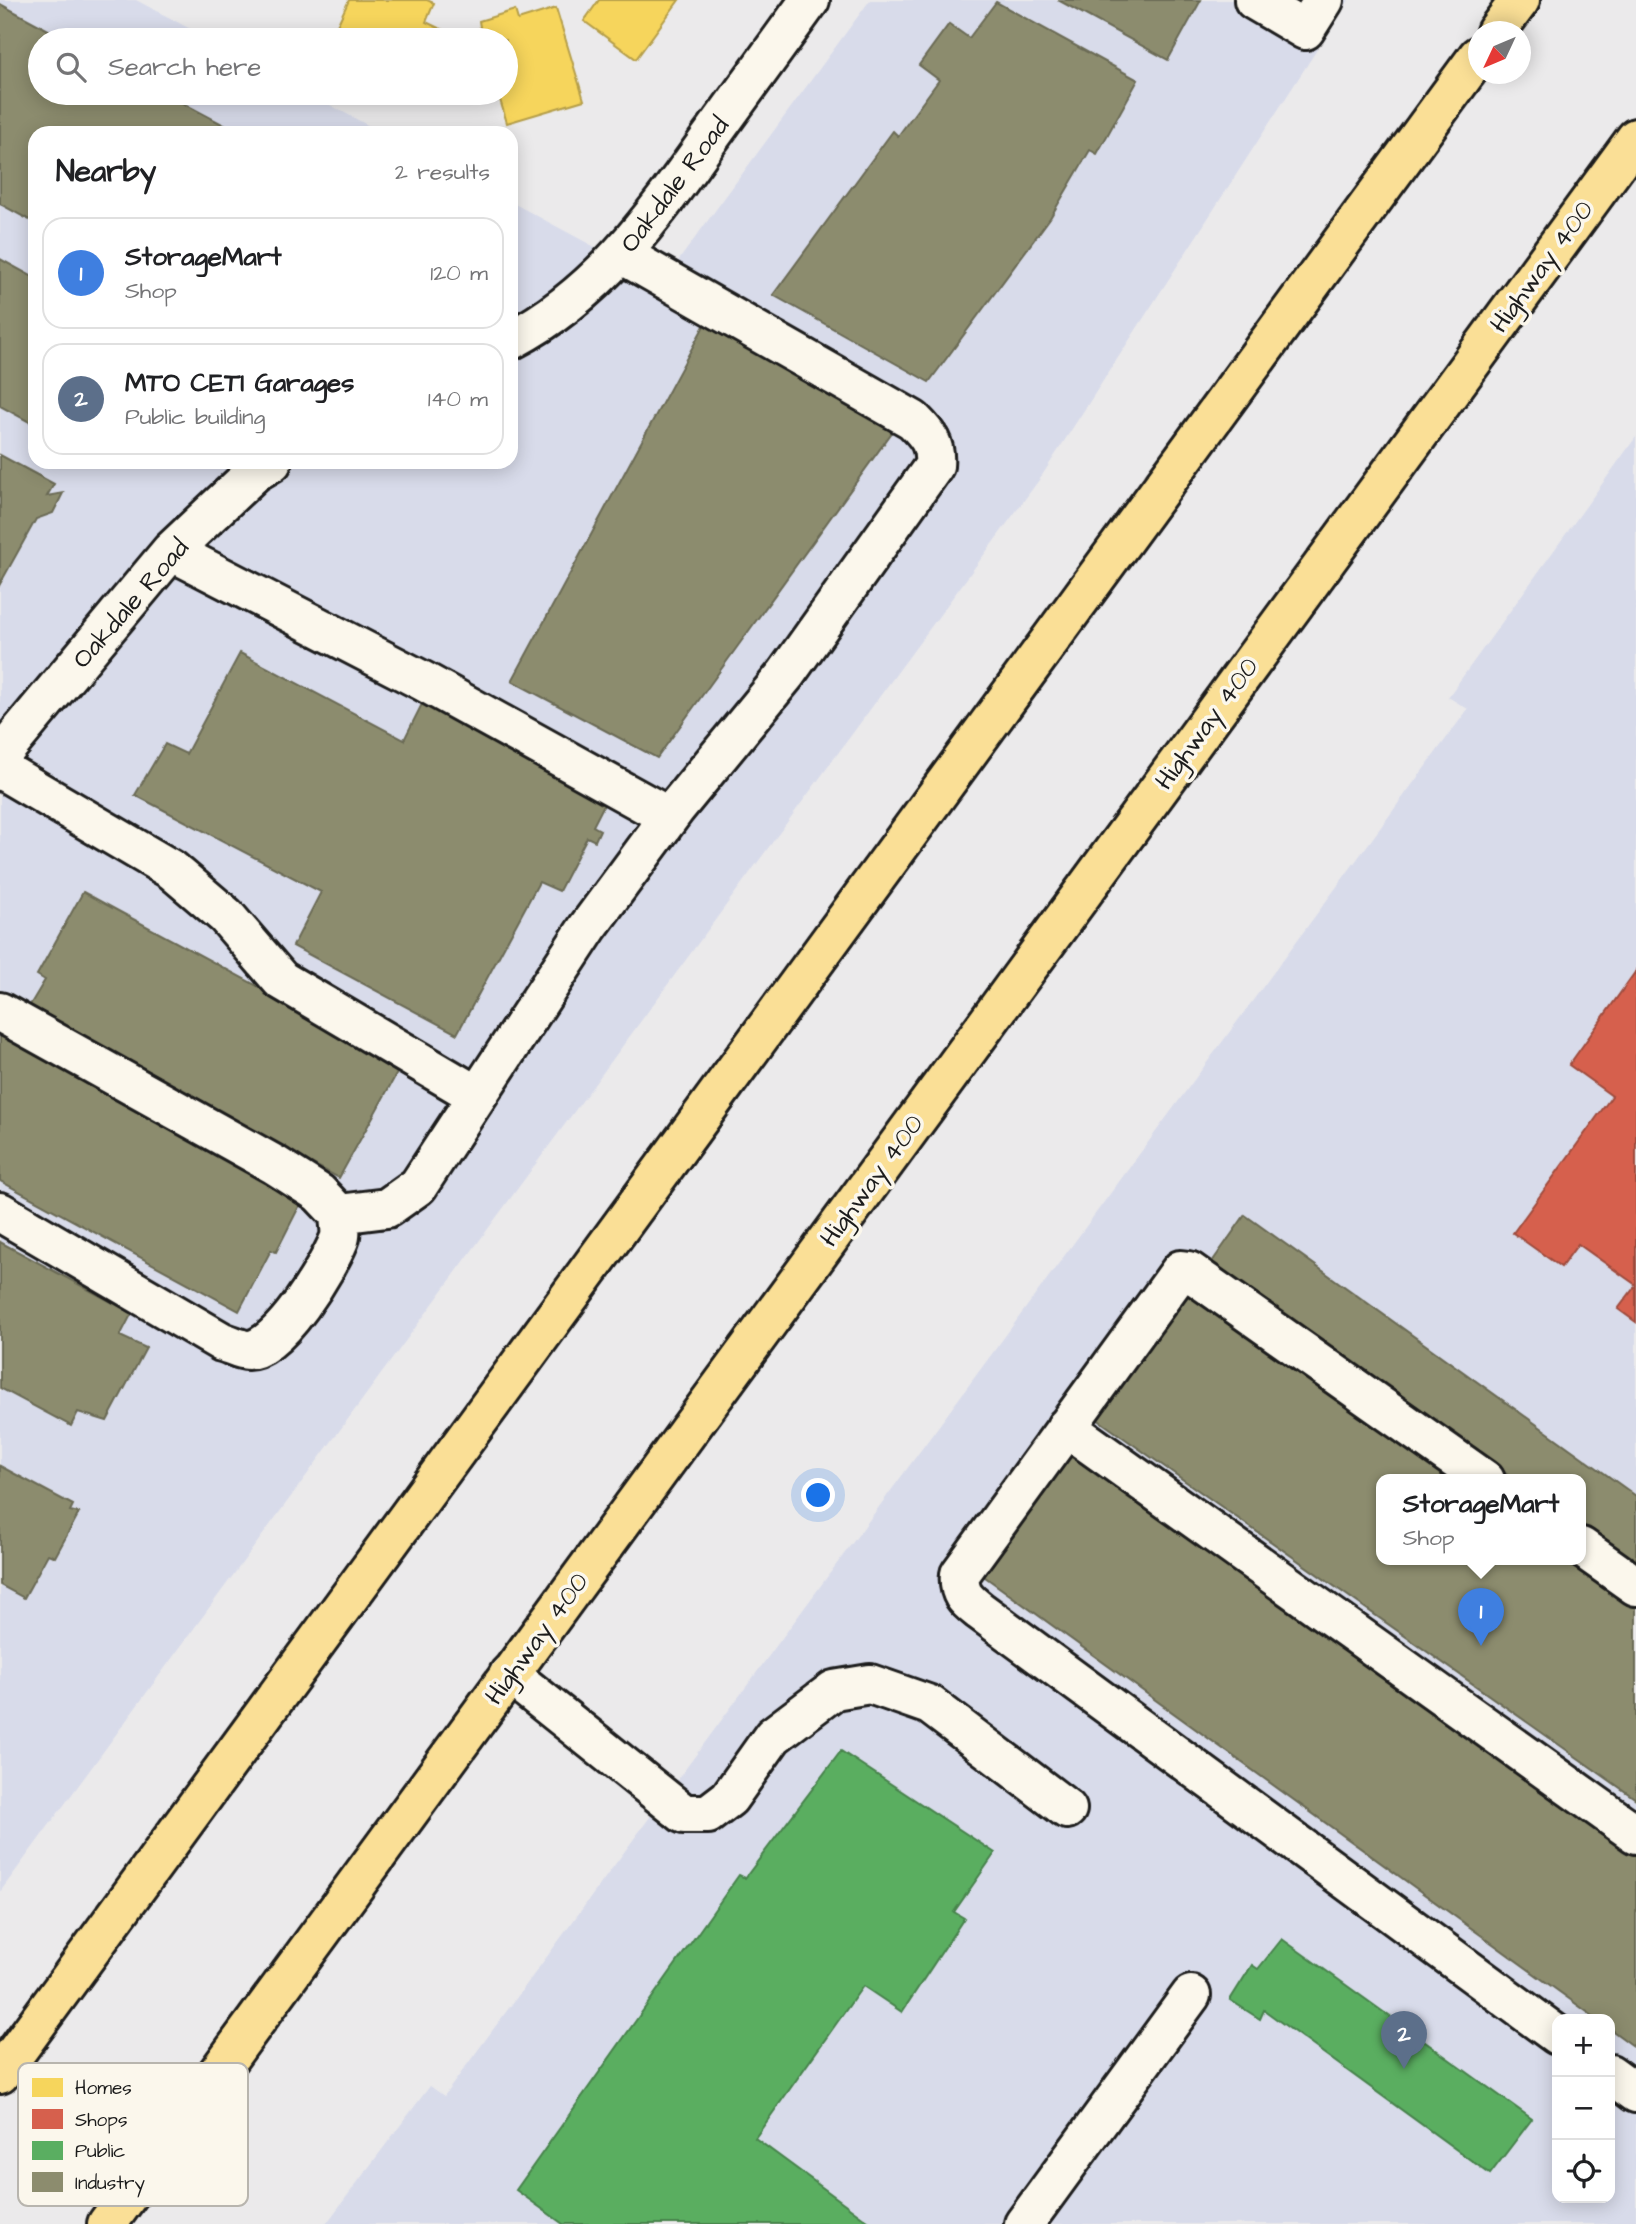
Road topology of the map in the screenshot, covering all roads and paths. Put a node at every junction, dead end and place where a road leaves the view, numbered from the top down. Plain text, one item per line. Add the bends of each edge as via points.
1 (810, 0) edge
2 (1254, 0) edge
3 (1324, 0) edge
4 (1520, 0) edge
5 (1504, 21) edge
6 (1468, 71) edge
7 (1636, 138) edge
8 (623, 255) junction
9 (518, 335) edge
10 (260, 469) edge
11 (172, 551) junction
12 (0, 756) edge
13 (0, 769) edge
14 (669, 817) junction
15 (0, 1012) edge
16 (476, 1095) junction
17 (0, 1212) edge
18 (339, 1213) junction
19 (1066, 1427) junction
20 (1477, 1474) edge
21 (1586, 1551) edge
22 (1636, 1586) edge
23 (509, 1674) junction
24 (1067, 1809) dead end
25 (1636, 1834) edge
26 (1191, 1995) dead end
27 (1552, 2031) edge
28 (225, 2063) edge
29 (0, 2074) edge
30 (1614, 2077) edge
31 (1636, 2093) edge
32 (120, 2206) edge
33 (107, 2224) edge
34 (1024, 2224) edge

1 - 8 street, Oakdale Road
2 - 3 street via 1305,30
4 - 5 highway
6 - 29 highway
7 - 23 highway, Highway 400
8 - 9 street, Oakdale Road via 579,295
8 - 14 street via 913,420 931,439 935,453 934,466 851,586
10 - 11 street, Oakdale Road
11 - 12 street, Oakdale Road
11 - 14 street via 423,681
13 - 16 street via 172,870 226,916 281,980
14 - 16 street via 588,927
15 - 18 street via 275,1165 319,1193
16 - 18 street via 418,1186 387,1208
17 - 18 street via 222,1342 249,1350 268,1342 308,1294 340,1238
19 - 20 street via 1181,1270 1189,1271
19 - 25 street
19 - 27 street via 960,1574 958,1587 964,1599
21 - 22 street
23 - 24 street via 684,1814 708,1814 729,1798 773,1735 834,1690 870,1684 930,1705
23 - 28 highway, Highway 400
26 - 34 street
30 - 31 street
32 - 33 highway, Highway 400

